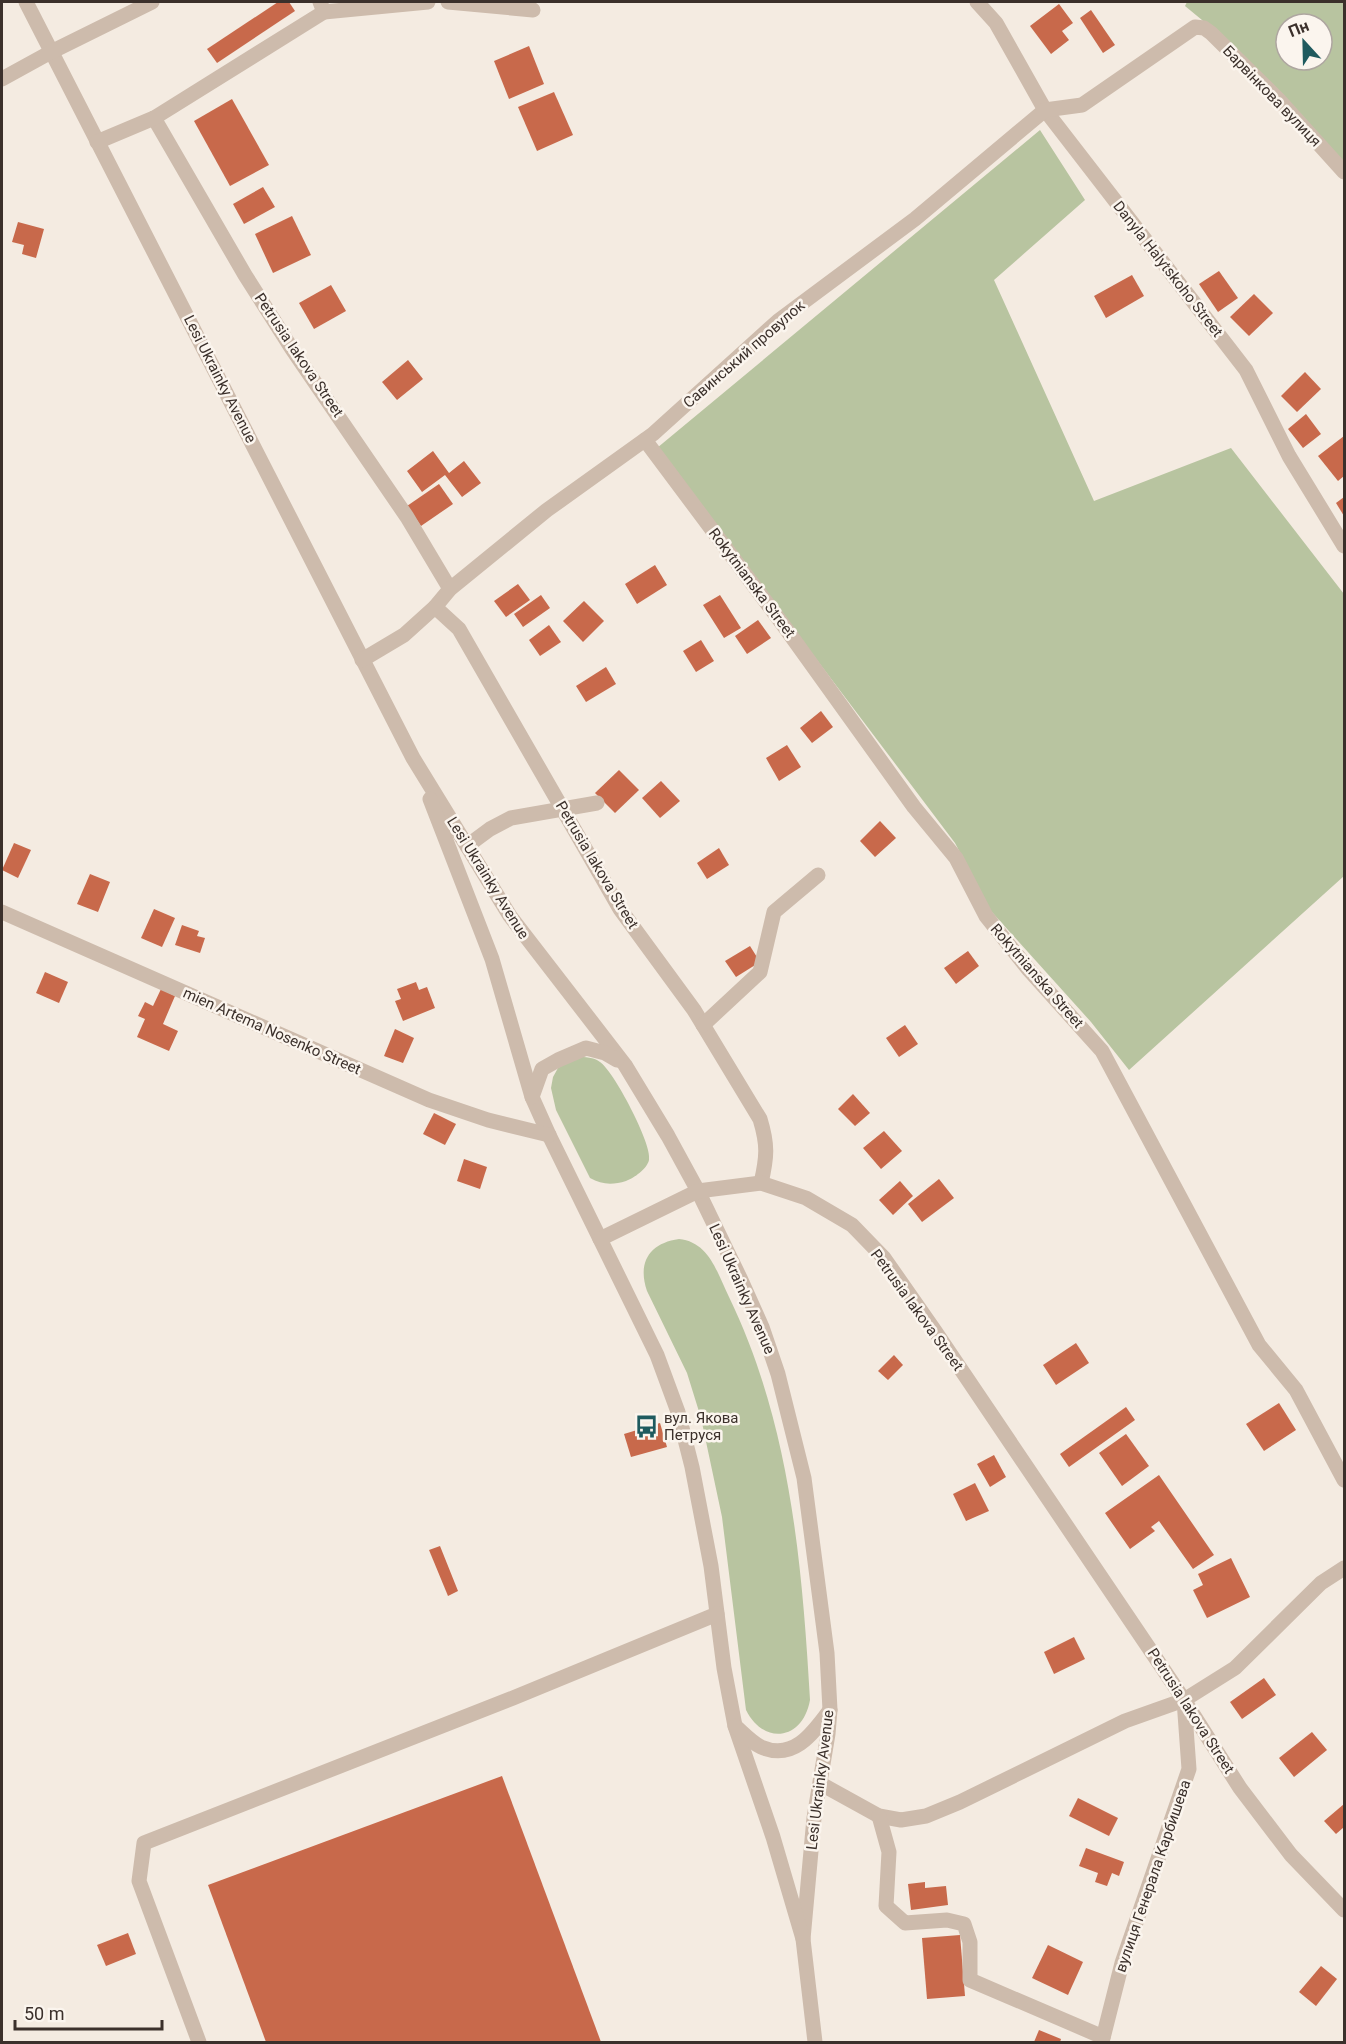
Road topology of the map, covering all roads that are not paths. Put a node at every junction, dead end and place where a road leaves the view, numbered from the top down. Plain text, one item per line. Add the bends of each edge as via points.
1 (26, 2) edge
2 (152, 2) edge
3 (428, 2) edge
4 (448, 2) edge
5 (977, 2) edge
6 (322, 7) edge
7 (533, 10) dead end
8 (51, 52) junction
9 (2, 79) edge
10 (1045, 110) junction
11 (154, 118) junction
12 (97, 142) junction
13 (1344, 172) edge
14 (645, 440) junction
15 (1344, 546) edge
16 (450, 589) junction
17 (435, 607) junction
18 (362, 660) junction
19 (413, 758) junction
20 (597, 803) dead end
21 (563, 809) junction
22 (467, 846) junction
23 (818, 875) dead end
24 (2, 912) edge
25 (703, 1025) junction
26 (625, 1065) junction
27 (532, 1097) junction
28 (549, 1135) junction
29 (760, 1183) junction
30 (698, 1191) junction
31 (600, 1239) junction
32 (1344, 1480) edge
33 (1344, 1568) edge
34 (717, 1614) junction
35 (1184, 1700) junction
36 (830, 1710) junction
37 (735, 1726) junction
38 (820, 1784) junction
39 (879, 1816) junction
40 (1344, 1910) edge
41 (803, 1939) junction
42 (1103, 2040) edge
43 (200, 2043) edge
44 (815, 2043) edge

1 - 8 street, Lesi Ukrainky Avenue
2 - 8 street
3 - 6 street
4 - 7 street
5 - 10 street, Danyla Halytskoho Street via 996,23
6 - 11 street
8 - 9 street
8 - 12 street, Lesi Ukrainky Avenue
10 - 13 street, Барвінкова вулиця via 1082,105 1195,27 1204,28 1279,100
10 - 14 street, Савинський провулок via 915,219 778,321
10 - 15 street, Danyla Halytskoho Street via 1246,370 1289,456
11 - 12 street
11 - 16 street, Petrusia Iakova Street via 251,284 407,517
12 - 18 street, Lesi Ukrainky Avenue
14 - 16 street, Савинський провулок via 547,510
14 - 32 street, Rokytnianska Street via 914,807 956,858 986,916 1102,1051 1259,1345 1296,1390
16 - 17 street, Савинський провулок
17 - 18 street, Савинський провулок via 404,635
17 - 21 street, Petrusia Iakova Street via 459,629
18 - 19 street, Lesi Ukrainky Avenue
19 - 22 street, Lesi Ukrainky Avenue
19 - 27 street, Lesi Ukrainky Avenue via 484,938
20 - 21 street
21 - 22 street via 511,819
21 - 25 street, Petrusia Iakova Street via 620,909
22 - 26 street, Lesi Ukrainky Avenue via 525,938
23 - 25 street via 774,912 760,972
24 - 28 street, mien Artema Nosenko Street via 429,1100
25 - 29 street, Petrusia Iakova Street via 760,1119 767,1157
26 - 27 street via 605,1053 586,1048 542,1070
26 - 30 street, Lesi Ukrainky Avenue
27 - 28 street, Lesi Ukrainky Avenue
28 - 31 street, Lesi Ukrainky Avenue
29 - 30 street
29 - 35 street, Petrusia Iakova Street via 806,1198 852,1225 884,1258
30 - 31 street
30 - 36 street, Lesi Ukrainky Avenue via 762,1327 792,1424 809,1507
31 - 34 street, Lesi Ukrainky Avenue via 657,1355 678,1412 692,1467
33 - 35 street via 1321,1583 1235,1668
34 - 37 street, Lesi Ukrainky Avenue
34 - 43 street via 144,1843 139,1881
35 - 39 street via 1125,1721 926,1816 901,1820
35 - 40 street, Petrusia Iakova Street via 1240,1788 1291,1856
35 - 42 street, вулиця Генерала Карбишева via 1189,1768 1122,1963
36 - 37 street via 799,1746 777,1751 760,1747
36 - 38 street, Lesi Ukrainky Avenue
37 - 41 street, Lesi Ukrainky Avenue
38 - 39 street
38 - 41 street, Lesi Ukrainky Avenue
39 - 42 street via 889,1851 886,1906 905,1923 947,1920 964,1924 969,1942 970,1980
41 - 44 street, Lesi Ukrainky Avenue

